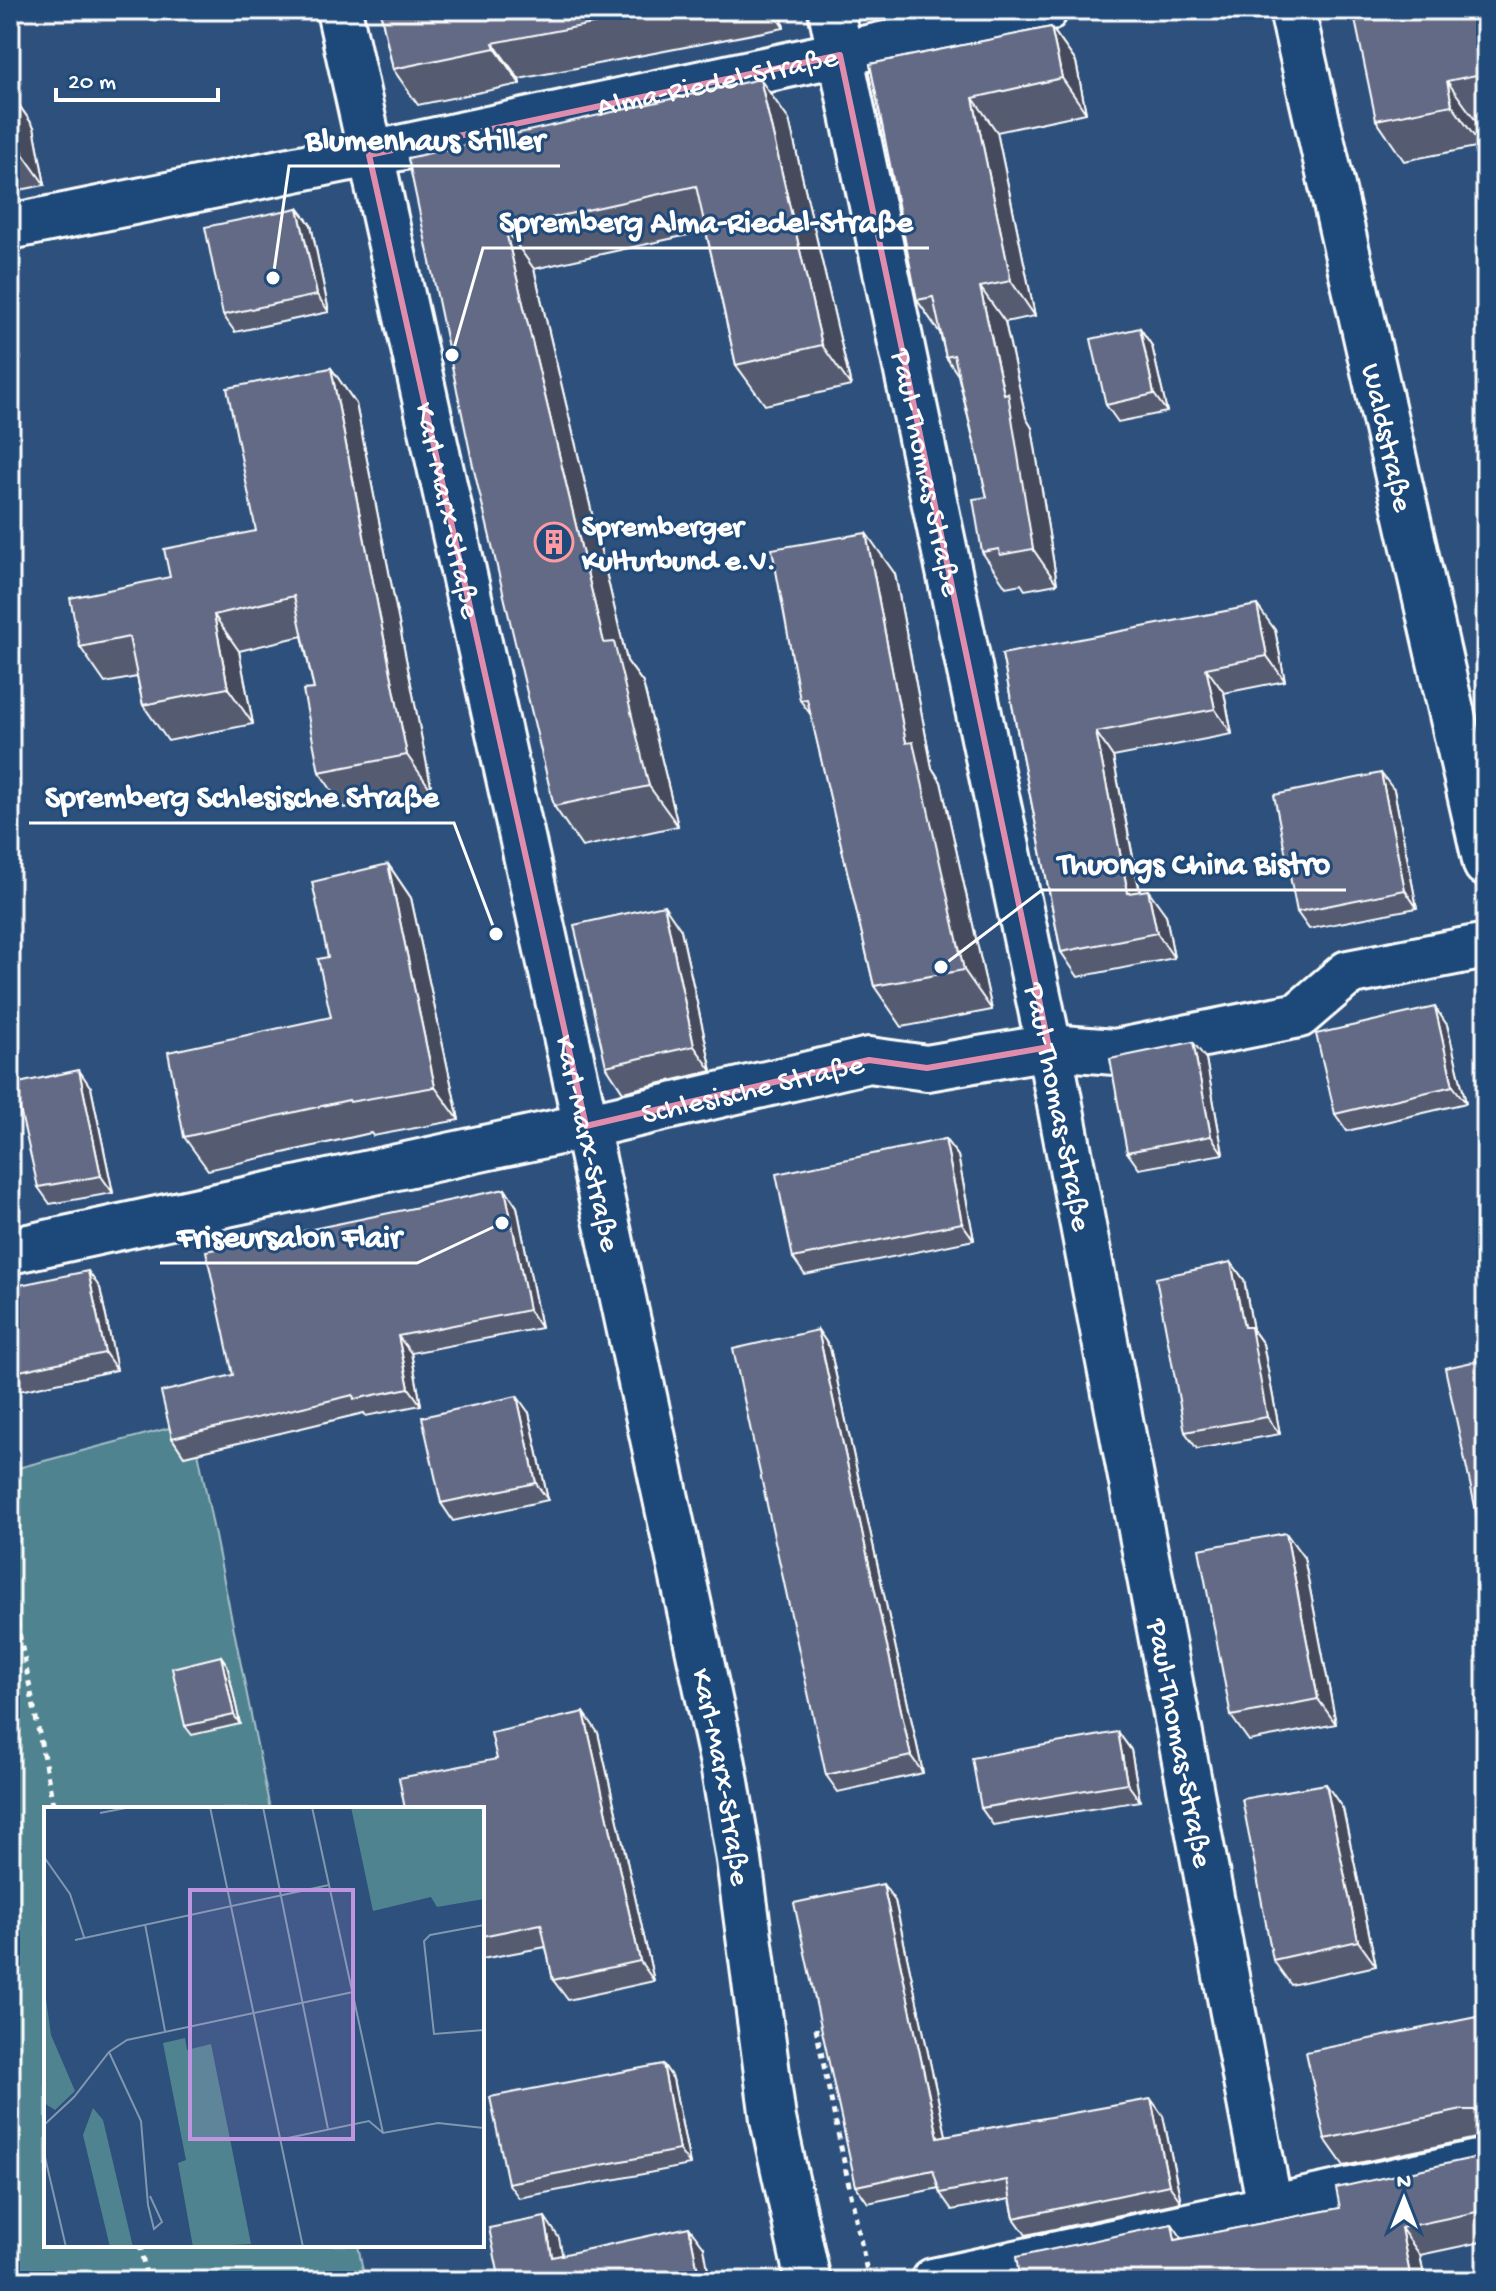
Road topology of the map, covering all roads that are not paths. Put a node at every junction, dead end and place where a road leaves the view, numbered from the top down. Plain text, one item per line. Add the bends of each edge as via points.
1 (339, 10) edge
2 (831, 10) edge
3 (1045, 10) edge
4 (1292, 10) edge
5 (840, 55) junction
6 (369, 155) junction
7 (10, 227) edge
8 (1486, 864) edge
9 (1486, 946) edge
10 (1049, 1047) junction
11 (586, 1126) junction
12 (10, 1251) edge
13 (1486, 2161) edge
14 (1270, 2207) junction
15 (808, 2281) edge
16 (933, 2281) edge

1 - 6 street, Karl-Marx-Straße
2 - 5 street, Paul-Thomas-Straße
3 - 5 street, Alma-Riedel-Straße
4 - 8 street, Waldstraße
5 - 6 street, Alma-Riedel-Straße
5 - 10 street, Paul-Thomas-Straße
6 - 7 street, Alma-Riedel-Straße
6 - 11 street, Karl-Marx-Straße
9 - 10 street, Schlesische Straße via 1348,973 1299,1015 1115,1052
10 - 11 street, Schlesische Straße via 927,1068 869,1060
10 - 14 street, Paul-Thomas-Straße
11 - 12 street, Schlesische Straße
11 - 15 street, Karl-Marx-Straße via 723,1764 773,2119
13 - 14 street
14 - 16 street

